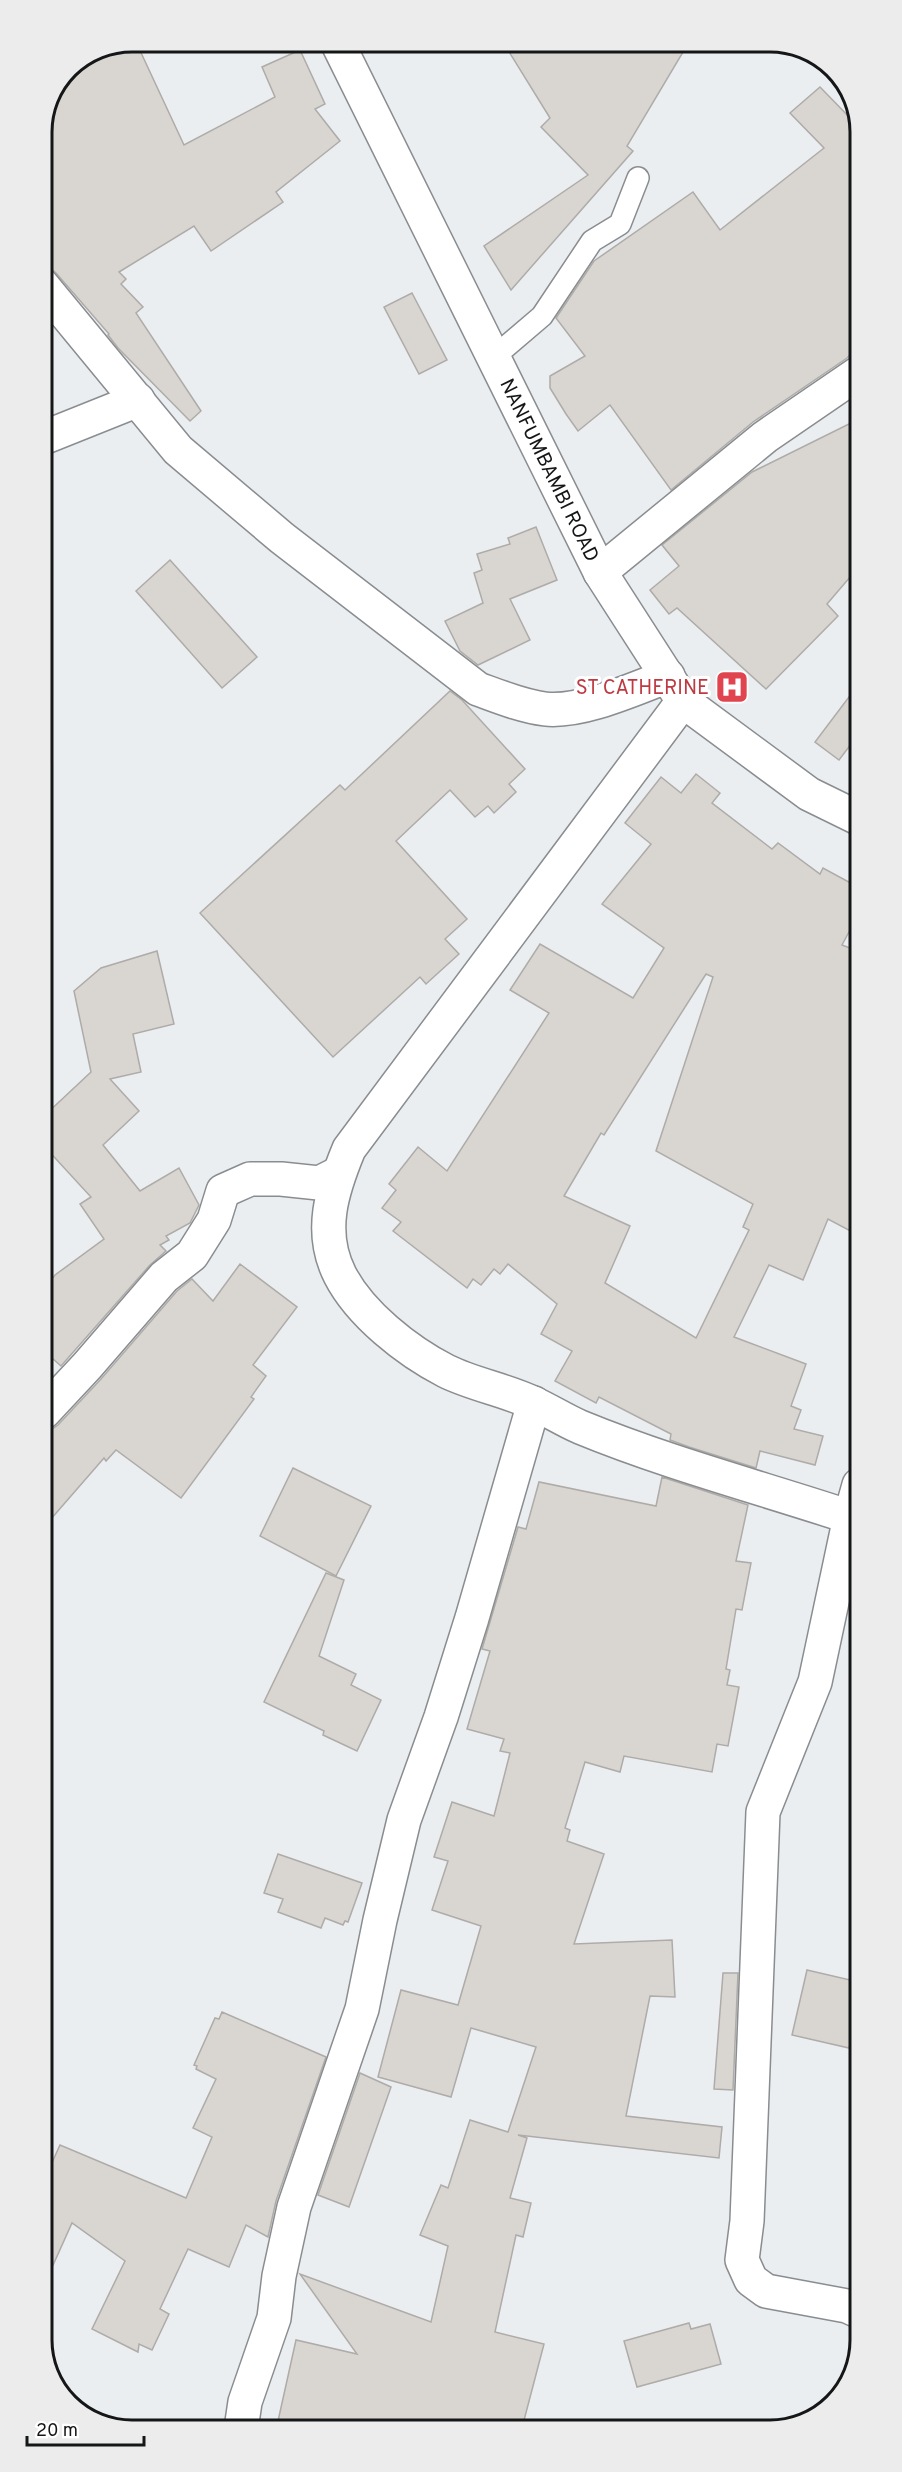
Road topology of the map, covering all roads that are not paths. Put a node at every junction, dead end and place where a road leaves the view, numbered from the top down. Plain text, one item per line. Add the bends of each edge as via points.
1 (342, 52) edge
2 (638, 178) dead end
3 (53, 298) edge
4 (494, 357) junction
5 (850, 379) edge
6 (138, 400) junction
7 (53, 434) edge
8 (600, 572) junction
9 (675, 688) junction
10 (850, 814) edge
11 (339, 1173) junction
12 (52, 1403) edge
13 (534, 1403) junction
14 (850, 1518) edge
15 (850, 1536) edge
16 (850, 2307) edge
17 (242, 2419) edge

1 - 4 street, NANFUMBAMBI ROAD
2 - 4 lane via 620,224 592,241 542,316
3 - 6 street
4 - 8 street, NANFUMBAMBI ROAD
5 - 8 street via 765,437
6 - 7 street
6 - 9 street via 178,450 282,538 478,689 547,709
8 - 9 street, NANFUMBAMBI ROAD
9 - 10 street, NANFUMBAMBI ROAD via 809,794
9 - 11 street via 349,1149
11 - 12 street via 319,1183 250,1179 223,1191 214,1220 192,1255 164,1277
11 - 13 street via 327,1224 340,1275 356,1298 386,1330 421,1356 447,1371
13 - 14 street via 621,1442
13 - 17 street via 472,1618 404,1820 362,2009 294,2207 274,2318
15 - 16 street via 815,1682 763,1812 747,2221 742,2260 751,2280 766,2291

